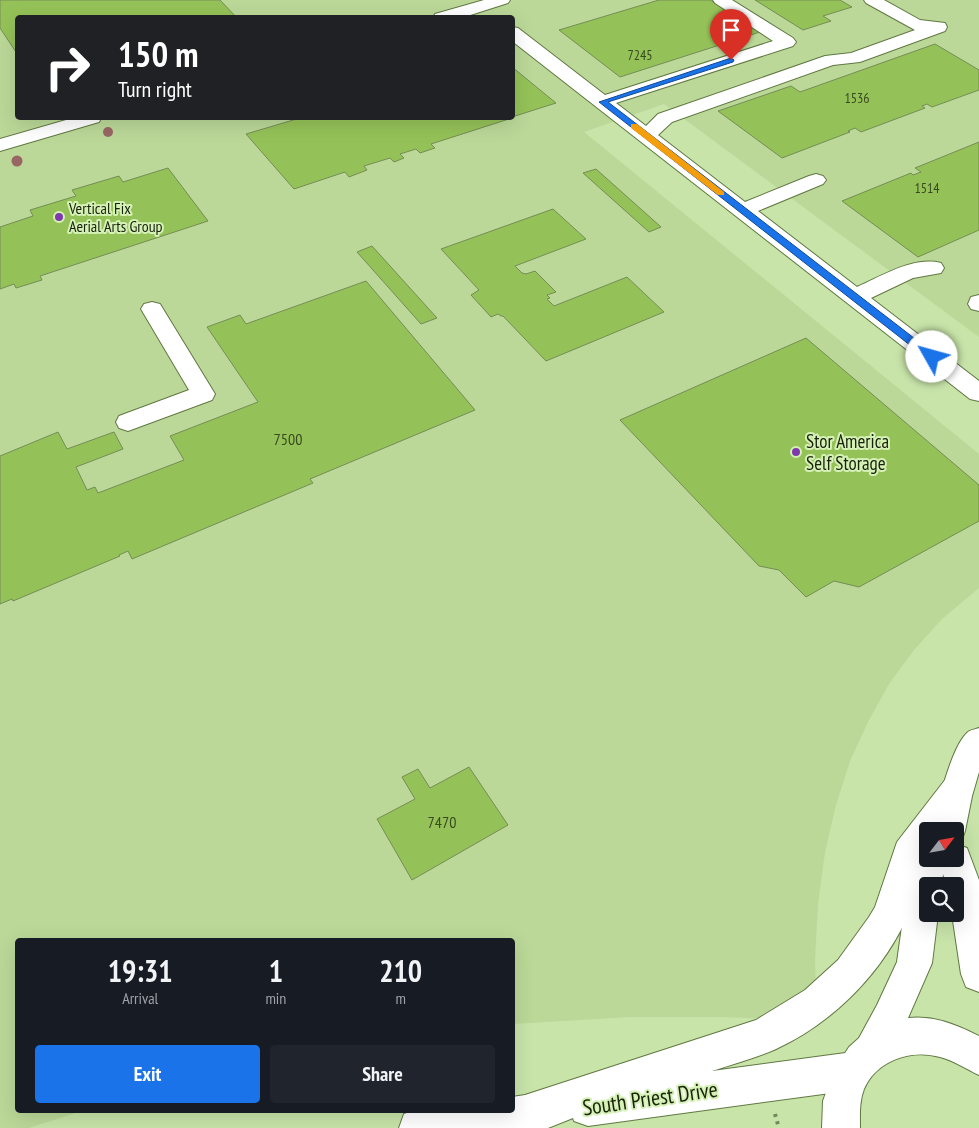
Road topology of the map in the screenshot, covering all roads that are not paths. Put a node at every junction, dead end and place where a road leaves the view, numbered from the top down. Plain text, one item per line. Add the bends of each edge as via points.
1 (502, 0) edge
2 (721, 0) edge
3 (872, 0) edge
4 (476, 3) edge
5 (448, 15) edge
6 (490, 15) edge
7 (515, 34) edge
8 (603, 102) junction
9 (85, 120) edge
10 (646, 136) junction
11 (0, 146) edge
12 (816, 180) dead end
13 (742, 210) junction
14 (933, 268) dead end
15 (854, 297) junction
16 (152, 309) dead end
17 (979, 394) edge
18 (128, 422) dead end
19 (979, 742) edge
20 (956, 790) junction
21 (951, 822) edge
22 (927, 868) edge
23 (958, 868) edge
24 (979, 974) edge
25 (979, 1056) edge
26 (863, 1060) junction
27 (521, 1116) junction
28 (418, 1128) edge
29 (841, 1128) edge

1 - 4 street
2 - 8 street via 787,42
3 - 10 street via 916,25 939,27 854,58 831,60 665,118
4 - 5 street
4 - 6 street
7 - 8 street
8 - 10 street
9 - 11 street
10 - 13 street
12 - 13 street
13 - 15 street
14 - 15 street via 908,272
15 - 17 street
16 - 18 street via 203,394
19 - 20 street via 969,756
20 - 21 street
20 - 27 street via 909,853 890,915 851,973 818,1003 765,1035
22 - 26 street via 914,963 890,1018
23 - 24 street
25 - 26 street, South Priest Drive via 956,1044 925,1036 897,1038
26 - 27 street, South Priest Drive
26 - 29 street via 842,1097
27 - 28 street, South Priest Drive

